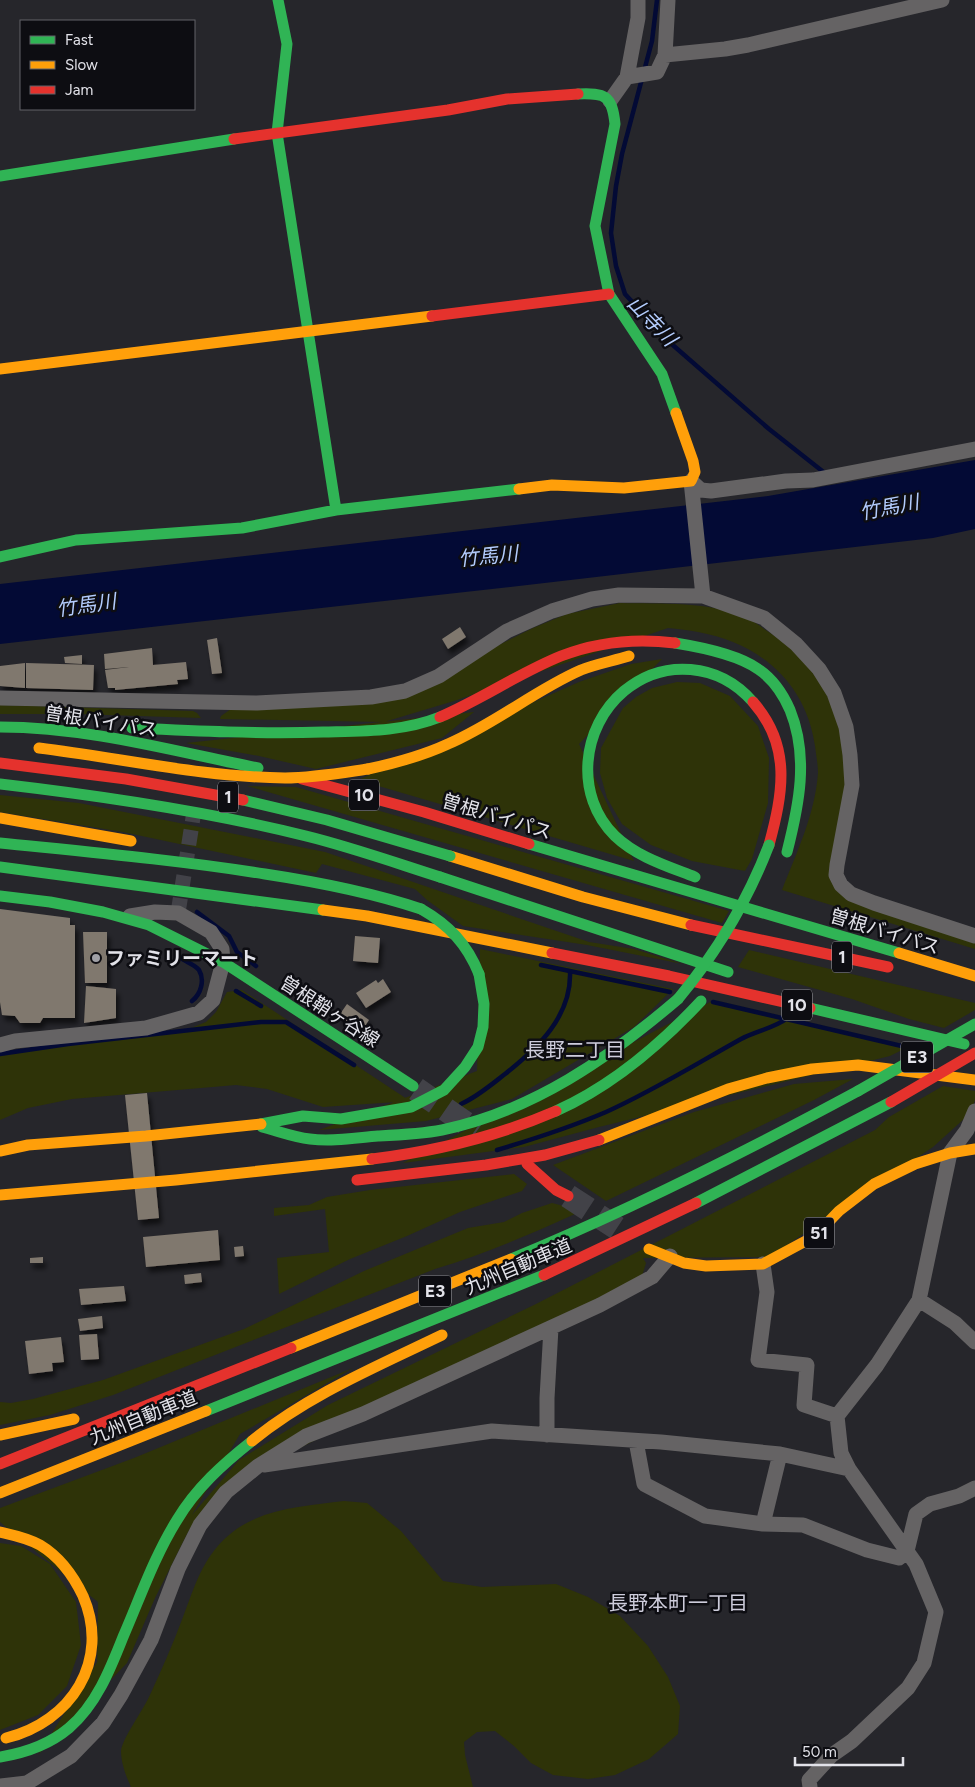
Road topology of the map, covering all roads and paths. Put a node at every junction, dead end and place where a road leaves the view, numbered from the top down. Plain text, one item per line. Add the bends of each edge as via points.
1 (278, 0) edge
2 (638, 0) edge
3 (668, 0) edge
4 (942, 0) edge
5 (665, 55) junction
6 (627, 77) junction
7 (610, 101) junction
8 (277, 133) junction
9 (0, 176) edge
10 (609, 294) junction
11 (307, 330) junction
12 (0, 369) edge
13 (975, 449) edge
14 (691, 482) junction
15 (336, 510) junction
16 (0, 556) edge
17 (703, 596) junction
18 (706, 650) junction
19 (0, 698) edge
20 (0, 727) edge
21 (23, 727) junction
22 (31, 748) dead end
23 (0, 763) edge
24 (0, 784) edge
25 (0, 818) edge
26 (0, 843) edge
27 (142, 844) dead end
28 (158, 848) dead end
29 (785, 856) dead end
30 (0, 868) edge
31 (246, 870) junction
32 (705, 882) dead end
33 (722, 889) dead end
34 (0, 896) edge
35 (763, 904) dead end
36 (121, 917) junction
37 (975, 936) edge
38 (742, 943) dead end
39 (733, 959) dead end
40 (223, 962) junction
41 (902, 970) dead end
42 (736, 974) dead end
43 (975, 975) edge
44 (957, 982) dead end
45 (975, 986) edge
46 (793, 992) dead end
47 (975, 1024) edge
48 (924, 1034) junction
49 (0, 1045) edge
50 (975, 1047) edge
51 (975, 1053) edge
52 (975, 1080) edge
53 (413, 1086) tunnel mouth
54 (975, 1111) edge
55 (253, 1125) junction
56 (28, 1145) junction
57 (975, 1149) edge
58 (0, 1151) edge
59 (950, 1152) junction
60 (0, 1162) edge
61 (527, 1164) dead end
62 (196, 1179) junction
63 (291, 1180) dead end
64 (353, 1180) dead end
65 (114, 1186) junction
66 (0, 1195) edge
67 (568, 1196) tunnel mouth
68 (48, 1202) dead end
69 (679, 1212) junction
70 (649, 1249) dead end
71 (670, 1256) junction
72 (763, 1264) junction
73 (515, 1300) dead end
74 (919, 1300) junction
75 (551, 1328) junction
76 (454, 1329) dead end
77 (975, 1342) edge
78 (196, 1385) junction
79 (102, 1411) dead end
80 (837, 1416) junction
81 (84, 1417) dead end
82 (0, 1435) edge
83 (547, 1435) junction
84 (636, 1441) junction
85 (780, 1454) junction
86 (0, 1464) edge
87 (258, 1466) junction
88 (849, 1469) junction
89 (975, 1488) edge
90 (0, 1493) edge
91 (763, 1524) junction
92 (0, 1532) edge
93 (907, 1551) junction
94 (0, 1739) edge
95 (0, 1757) edge
96 (0, 1786) edge
97 (810, 1787) edge

1 - 8 main road via 287,44
2 - 6 street via 638,18
3 - 5 street
4 - 5 street via 748,45
5 - 6 street via 656,72
6 - 7 street
7 - 8 main road via 598,94 507,99
7 - 10 main road via 615,124 594,226
8 - 9 main road
8 - 11 main road
10 - 11 main road
10 - 14 main road via 662,374 693,461
11 - 12 main road
11 - 15 main road
13 - 14 street via 813,480 711,491 701,490
14 - 15 main road via 624,488 552,485
14 - 17 street
15 - 16 main road via 242,528 76,540
17 - 19 street via 619,595 584,601 507,631 439,676 405,690 371,697 210,710 136,700
17 - 37 street via 764,618 796,644 819,669 834,693 846,727 852,785 837,865 836,875 841,885 850,894
18 - 21 main road via 661,640 620,641 578,650 440,718 398,730 283,734 72,725
18 - 22 main road, bridge via 645,653 582,670 497,719 411,759 313,777 235,775
18 - 29 main road via 756,667 770,678 791,710 800,752 801,776
20 - 21 main road, 曽根バイパス / 10
21 - 43 main road, 曽根バイパス / 10 via 105,737 247,765 339,788
23 - 41 main road, 1, bridge via 125,779 251,802 379,834 583,897 708,930
24 - 42 main road, 1, bridge via 184,810 308,837
25 - 27 main road
26 - 31 main road
28 - 31 main road
30 - 48 main road, 10 via 367,916 669,976
31 - 55 main road, bridge via 359,890 398,900 440,918 474,958 484,1004 478,1047 444,1090 411,1107 383,1113 341,1119 303,1116
32 - 55 main road, bridge via 638,854 614,836 597,813 588,786 586,760 594,732 607,708 621,692 646,677 671,670 699,669 730,680 753,700 772,731 780,754 782,777 780,799 760,872 720,946 678,999 611,1054 566,1083 500,1114 414,1134 339,1140 308,1139
33 - 43 main road via 851,927
34 - 36 main road, 曽根鞘ヶ谷線 via 50,902
35 - 38 main road
36 - 40 main road, 曽根鞘ヶ谷線 via 148,925
36 - 40 street via 155,912 178,913 212,932 222,949
39 - 62 main road via 688,1017 617,1078 576,1102 510,1130 461,1144 392,1156
40 - 49 street via 213,1000 199,1013 146,1028
40 - 53 main road, 曽根鞘ヶ谷線
44 - 45 main road
46 - 48 main road
47 - 78 main road, 九州自動車道 / E3, bridge via 768,1140 557,1240
48 - 50 main road, 10
51 - 69 main road, 九州自動車道 / E3, bridge via 891,1102
52 - 64 main road, bridge via 858,1065 812,1069 728,1090 599,1140 545,1155
54 - 59 street via 967,1130
55 - 56 main road
56 - 58 main road
56 - 60 main road
57 - 59 main road, 51
59 - 72 main road, 51 via 915,1164 874,1184 839,1211 815,1236
59 - 74 street
61 - 67 main road via 556,1190
62 - 63 main road
62 - 65 main road
65 - 66 main road
65 - 68 main road
69 - 73 main road
69 - 90 main road, 九州自動車道 / E3 via 439,1318
70 - 71 main road, 51
71 - 72 main road, 51 via 684,1263 706,1266
71 - 75 street via 652,1277
72 - 80 street via 767,1292 758,1360 807,1366 804,1405
74 - 77 street via 955,1323
74 - 80 street via 877,1365
75 - 83 street
75 - 87 street via 363,1414 306,1436
76 - 95 main road via 311,1402 250,1441 224,1463 179,1517 144,1588 109,1672 84,1712 53,1740 13,1756
78 - 79 main road
78 - 86 main road, 九州自動車道 / E3
80 - 88 street via 841,1453
81 - 82 main road
83 - 84 street
83 - 87 street via 492,1431
84 - 85 street
84 - 91 street via 644,1484 705,1516
85 - 88 street
85 - 91 street
87 - 96 street via 226,1492 200,1525 178,1569 151,1640 103,1722 71,1756 27,1782
88 - 93 street
89 - 93 street via 930,1504 916,1514
91 - 93 street via 803,1525 867,1550 899,1558
92 - 94 main road via 40,1545 60,1560 76,1580 86,1604 91,1653 85,1675 57,1713 36,1727
93 - 97 street via 916,1564 936,1612 924,1663 908,1688 809,1780

